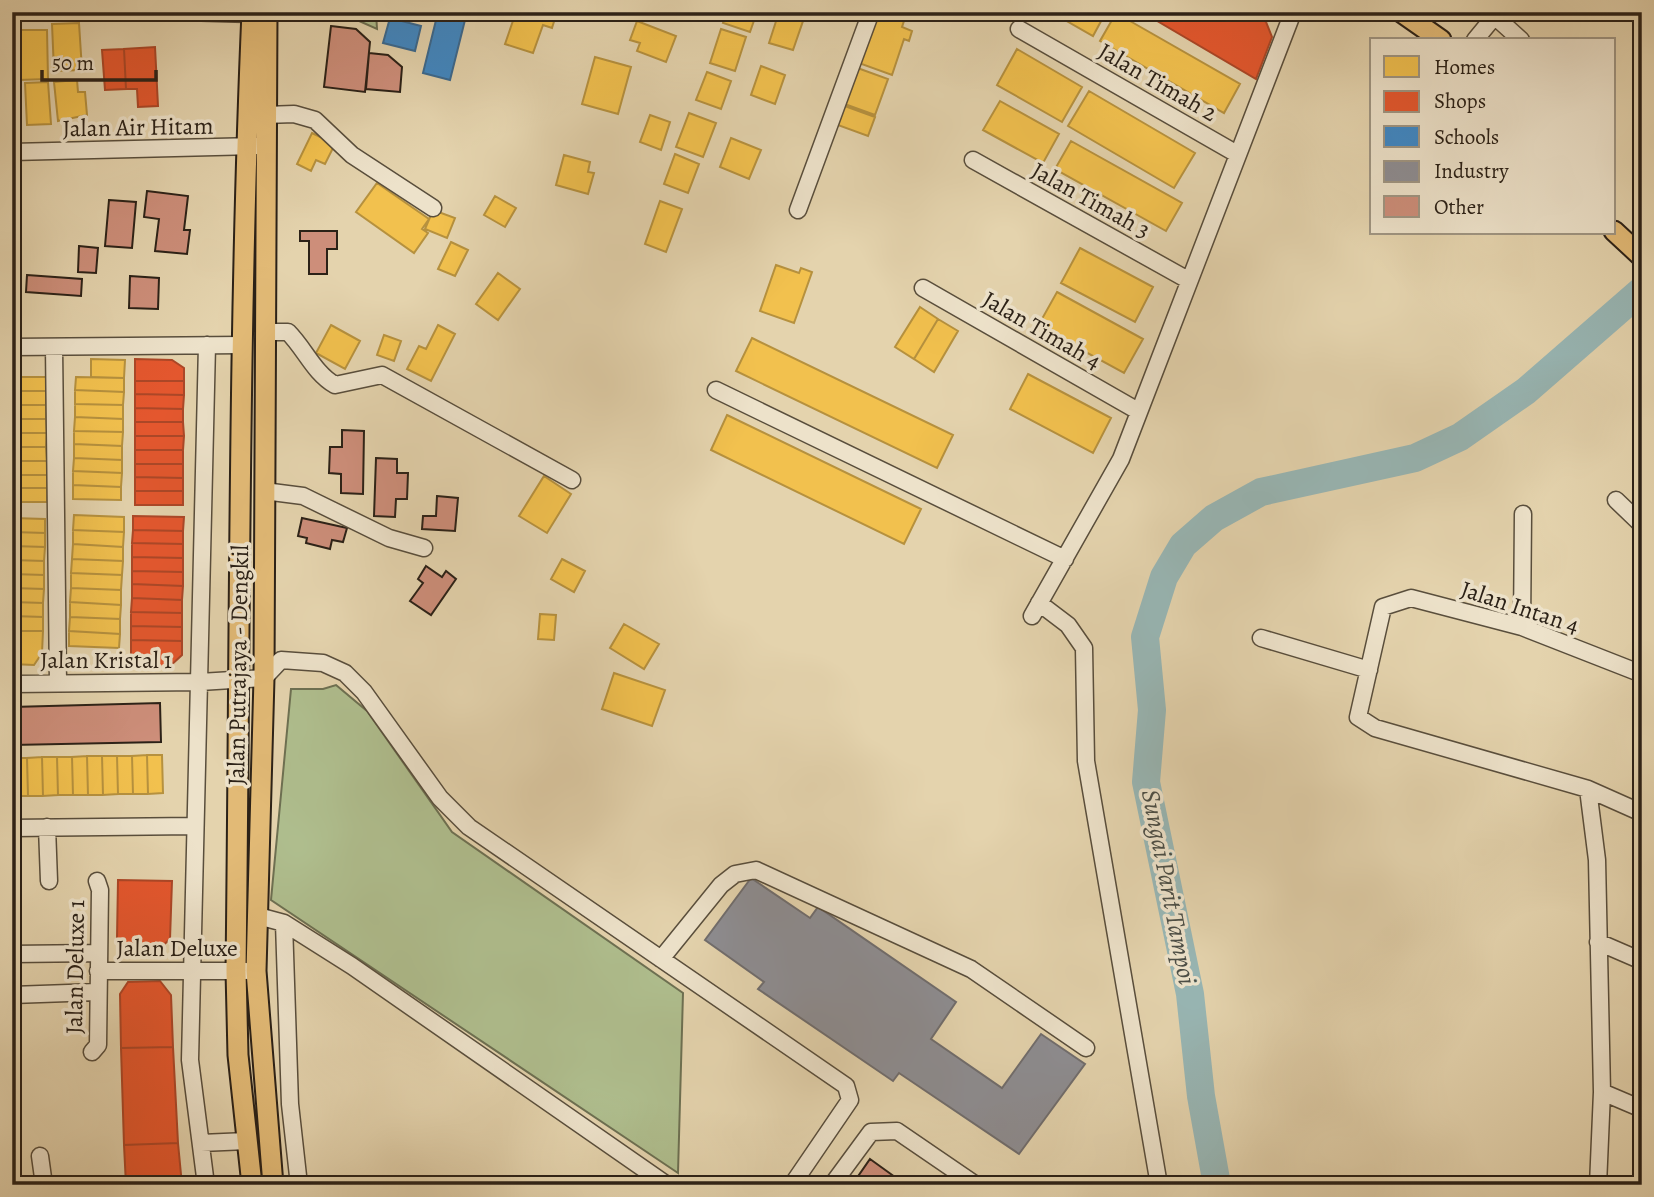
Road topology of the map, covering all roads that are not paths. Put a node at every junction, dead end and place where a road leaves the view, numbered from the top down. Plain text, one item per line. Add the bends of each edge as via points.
1 (184, 12) edge
2 (871, 12) edge
3 (1401, 12) edge
4 (212, 13) edge
5 (257, 13) edge
6 (1287, 14) edge
7 (1494, 14) edge
8 (1019, 29) dead end
9 (1438, 38) edge
10 (1476, 38) edge
11 (1519, 38) edge
12 (265, 116) junction
13 (265, 145) junction
14 (245, 147) junction
15 (12, 152) edge
16 (1237, 153) junction
17 (973, 160) dead end
18 (433, 208) dead end
19 (798, 210) dead end
20 (1616, 233) edge
21 (1642, 257) edge
22 (1188, 280) junction
23 (923, 288) dead end
24 (265, 332) junction
25 (207, 345) junction
26 (242, 345) junction
27 (12, 347) edge
28 (54, 347) junction
29 (716, 390) dead end
30 (1138, 411) junction
31 (572, 480) dead end
32 (264, 491) junction
33 (1616, 500) dead end
34 (1523, 514) dead end
35 (1642, 524) edge
36 (424, 548) dead end
37 (1065, 559) junction
38 (1522, 627) junction
39 (1261, 638) dead end
40 (1369, 670) junction
41 (1642, 674) edge
42 (239, 678) junction
43 (264, 678) junction
44 (200, 682) junction
45 (58, 683) junction
46 (12, 684) edge
47 (1588, 789) junction
48 (1642, 813) edge
49 (194, 826) junction
50 (12, 828) edge
51 (47, 828) junction
52 (49, 881) dead end
53 (97, 881) dead end
54 (258, 916) junction
55 (284, 923) junction
56 (1598, 942) junction
57 (99, 953) junction
58 (12, 954) edge
59 (662, 960) junction
60 (1642, 961) edge
61 (98, 971) junction
62 (192, 971) junction
63 (236, 971) junction
64 (256, 971) junction
65 (97, 992) junction
66 (12, 995) edge
67 (1086, 1048) dead end
68 (92, 1052) dead end
69 (1602, 1092) junction
70 (1642, 1109) edge
71 (247, 1141) junction
72 (201, 1143) junction
73 (40, 1156) dead end
74 (44, 1185) edge
75 (206, 1185) edge
76 (252, 1185) edge
77 (273, 1185) edge
78 (299, 1185) edge
79 (667, 1185) edge
80 (792, 1185) edge
81 (832, 1185) edge
82 (976, 1185) edge
83 (1159, 1185) edge
84 (1598, 1185) edge

1 - 4 street
2 - 19 street
3 - 9 main road
4 - 5 street
5 - 12 main road, Jalan Putrajaya - Dengkil
5 - 14 main road, Jalan Putrajaya - Dengkil
6 - 16 street
7 - 10 street
7 - 11 street
8 - 16 street, Jalan Timah 2
12 - 13 main road, Jalan Putrajaya - Dengkil
12 - 18 street via 294,114 315,120 352,155
13 - 14 street, Jalan Air Hitam
13 - 24 main road, Jalan Putrajaya - Dengkil
14 - 15 street, Jalan Air Hitam
14 - 26 main road, Jalan Putrajaya - Dengkil
16 - 22 street
17 - 22 street, Jalan Timah 3
20 - 21 main road
22 - 30 street
23 - 30 street, Jalan Timah 4
24 - 31 street via 288,332 324,379 335,385 382,375
24 - 32 main road, Jalan Putrajaya - Dengkil
25 - 26 street
25 - 28 street
25 - 44 street
26 - 42 main road, Jalan Putrajaya - Dengkil
27 - 28 street
28 - 45 street
29 - 37 street
30 - 37 street via 1121,459
32 - 36 street via 303,496 389,538
32 - 43 main road, Jalan Putrajaya - Dengkil
33 - 35 street
34 - 38 street
37 - 83 street via 1036,609 1068,625 1084,648 1087,761
38 - 40 street, Jalan Intan 4 via 1411,598 1383,607
38 - 41 street, Jalan Intan 4
39 - 40 street
40 - 47 street via 1359,717 1376,728
42 - 43 street, Jalan Kristal 1
42 - 44 street, Jalan Kristal 1
42 - 63 main road, Jalan Putrajaya - Dengkil
43 - 54 main road, Jalan Putrajaya - Dengkil
43 - 59 street via 281,660 323,663 345,673 440,798 469,827
44 - 45 street, Jalan Kristal 1
44 - 49 street
45 - 46 street, Jalan Kristal 1
47 - 48 street
47 - 56 street via 1597,860
49 - 51 street
49 - 62 street
50 - 51 street
51 - 52 street
53 - 57 street, Jalan Deluxe 1
54 - 55 street
54 - 64 main road, Jalan Putrajaya - Dengkil
55 - 78 street via 290,1104
55 - 79 street
56 - 60 street
56 - 69 street
57 - 58 street
57 - 61 street, Jalan Deluxe 1
59 - 67 street via 721,885 735,874 756,870 971,969
59 - 80 street via 846,1086 849,1100
61 - 62 street, Jalan Deluxe
61 - 65 street, Jalan Deluxe 1
62 - 63 street, Jalan Deluxe
62 - 72 street via 190,1060
63 - 64 street, Jalan Deluxe
63 - 71 main road, Jalan Putrajaya - Dengkil
64 - 77 main road, Jalan Putrajaya - Dengkil
65 - 66 street
65 - 68 street, Jalan Deluxe 1 via 98,1045
69 - 70 street
69 - 84 street
71 - 72 street
71 - 76 main road, Jalan Putrajaya - Dengkil
72 - 75 street
73 - 74 street
81 - 82 street via 871,1132 897,1131

